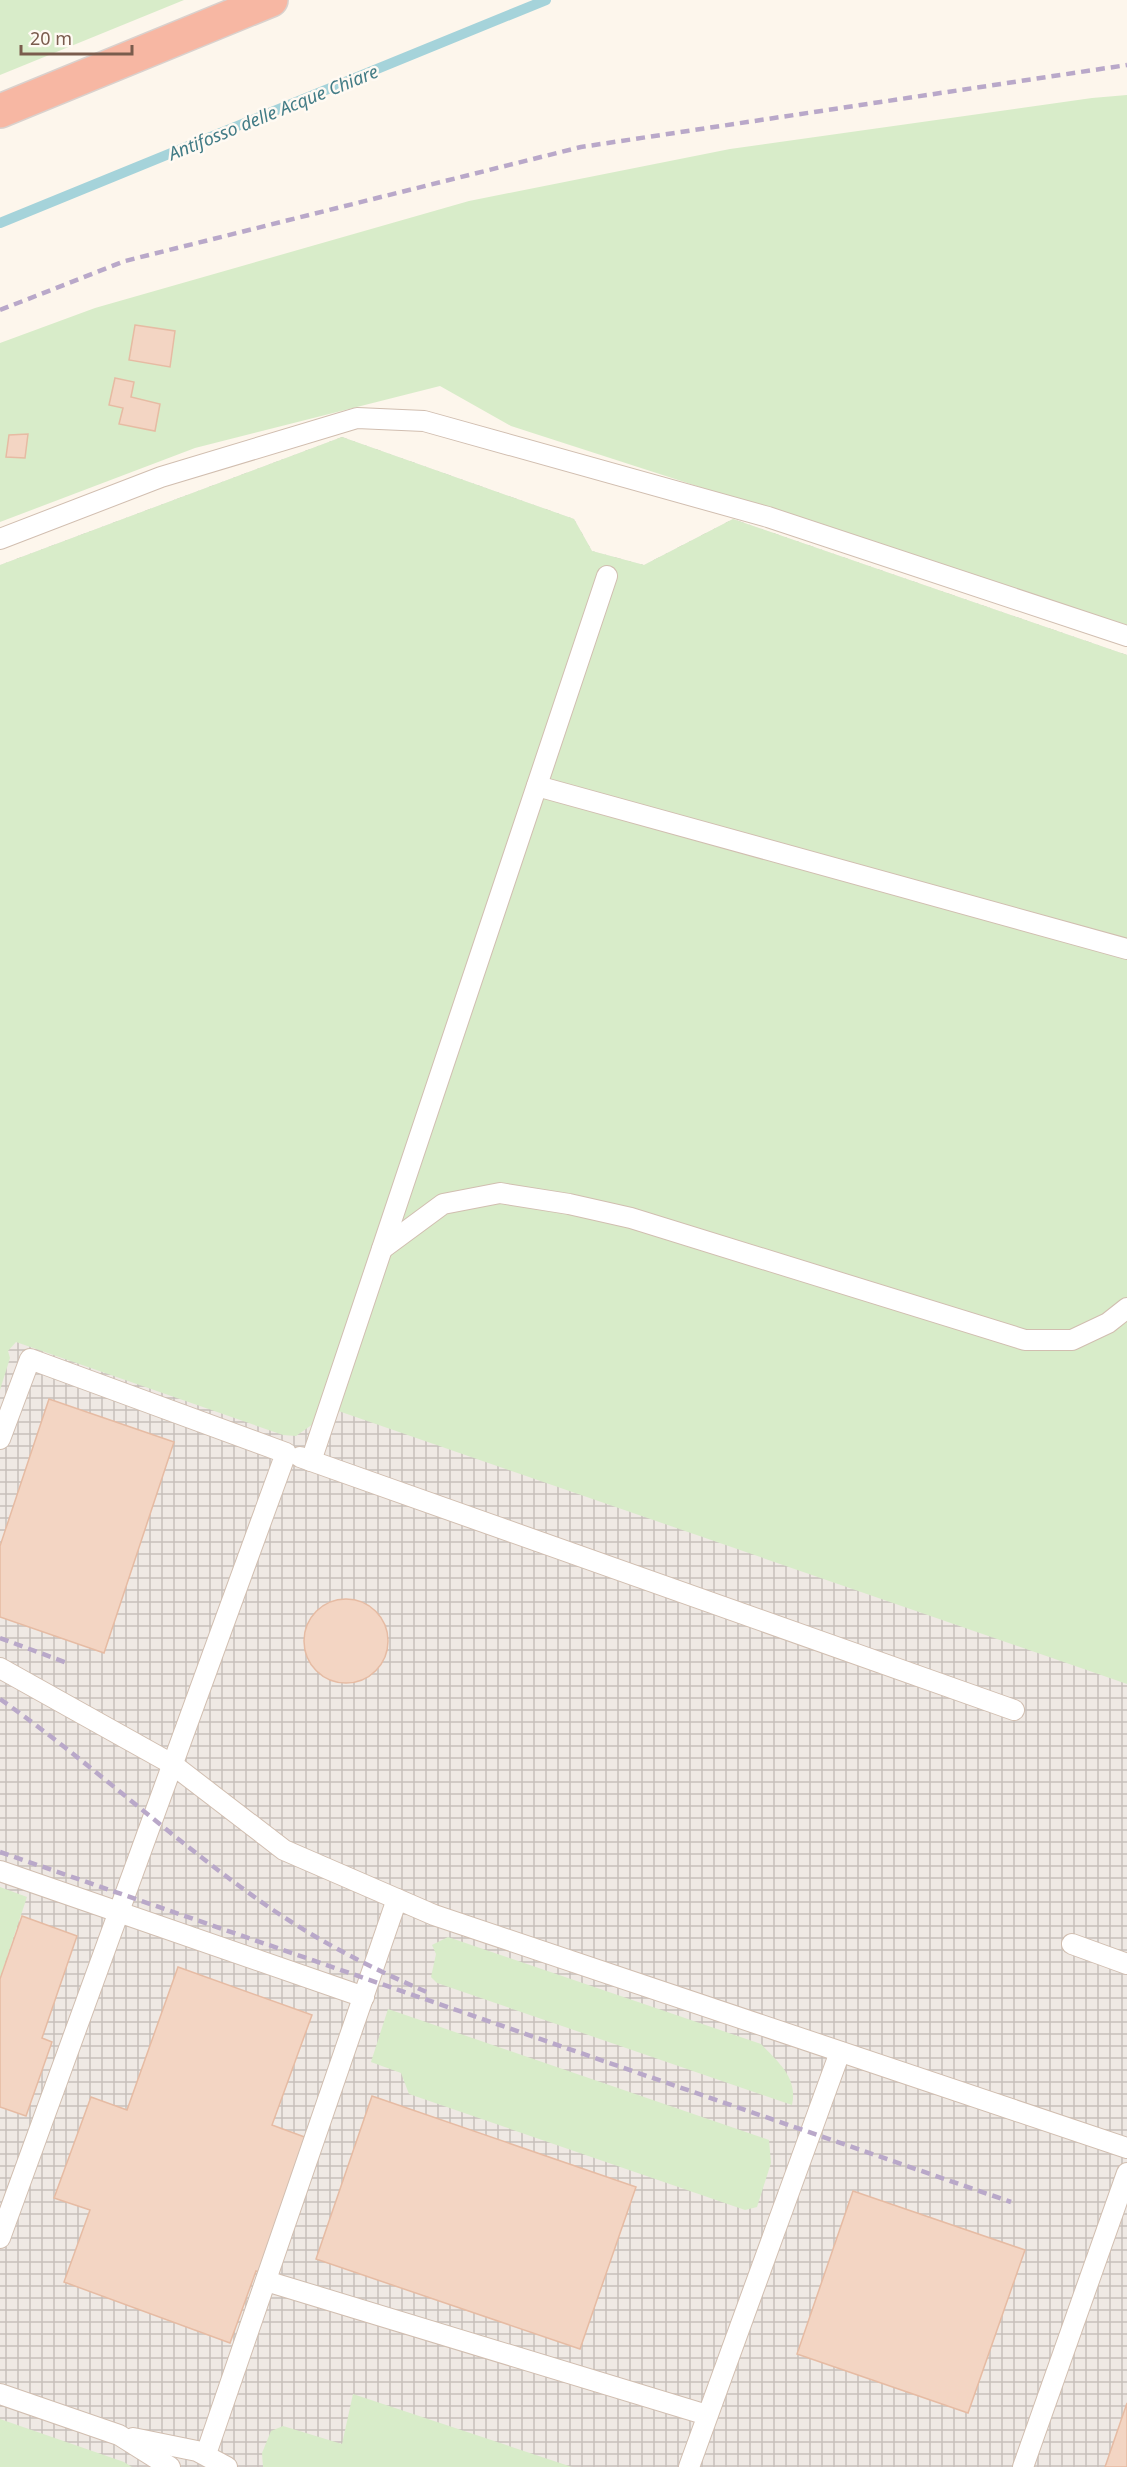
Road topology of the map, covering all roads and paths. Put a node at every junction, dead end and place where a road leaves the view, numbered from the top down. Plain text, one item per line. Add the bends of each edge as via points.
1 (270, 0) edge
2 (0, 111) edge
3 (0, 539) edge
4 (607, 576) dead end
5 (1127, 636) edge
6 (537, 786) junction
7 (1127, 949) edge
8 (382, 1249) junction
9 (1127, 1308) edge
10 (0, 1439) edge
11 (286, 1453) junction
12 (311, 1461) junction
13 (0, 1668) edge
14 (1014, 1710) dead end
15 (172, 1764) junction
16 (0, 1871) edge
17 (398, 1899) junction
18 (118, 1912) junction
19 (1072, 1944) dead end
20 (1127, 1964) edge
21 (363, 1997) junction
22 (840, 2052) junction
23 (1127, 2148) edge
24 (1127, 2173) edge
25 (0, 2238) edge
26 (266, 2281) junction
27 (0, 2394) edge
28 (707, 2415) junction
29 (119, 2435) junction
30 (206, 2454) junction
31 (170, 2467) edge
32 (226, 2467) edge
33 (689, 2467) edge
34 (1023, 2467) edge

1 - 2 highway
3 - 5 lane via 161,477 357,418 424,422 768,517
4 - 6 lane
6 - 7 lane
6 - 8 lane
8 - 9 lane via 443,1204 500,1193 631,1218 1025,1340 1071,1340 1108,1323
8 - 12 lane
10 - 11 lane via 30,1359
11 - 12 lane
11 - 15 lane
12 - 14 lane
13 - 15 lane
15 - 17 lane via 284,1850
15 - 18 lane
16 - 18 lane
17 - 21 lane
17 - 22 lane
18 - 21 lane
18 - 25 lane
19 - 20 lane
21 - 26 lane
22 - 23 lane
22 - 28 lane
24 - 34 lane
26 - 28 lane
26 - 30 lane
27 - 29 lane
28 - 33 lane
29 - 30 lane
29 - 31 lane
30 - 32 lane

